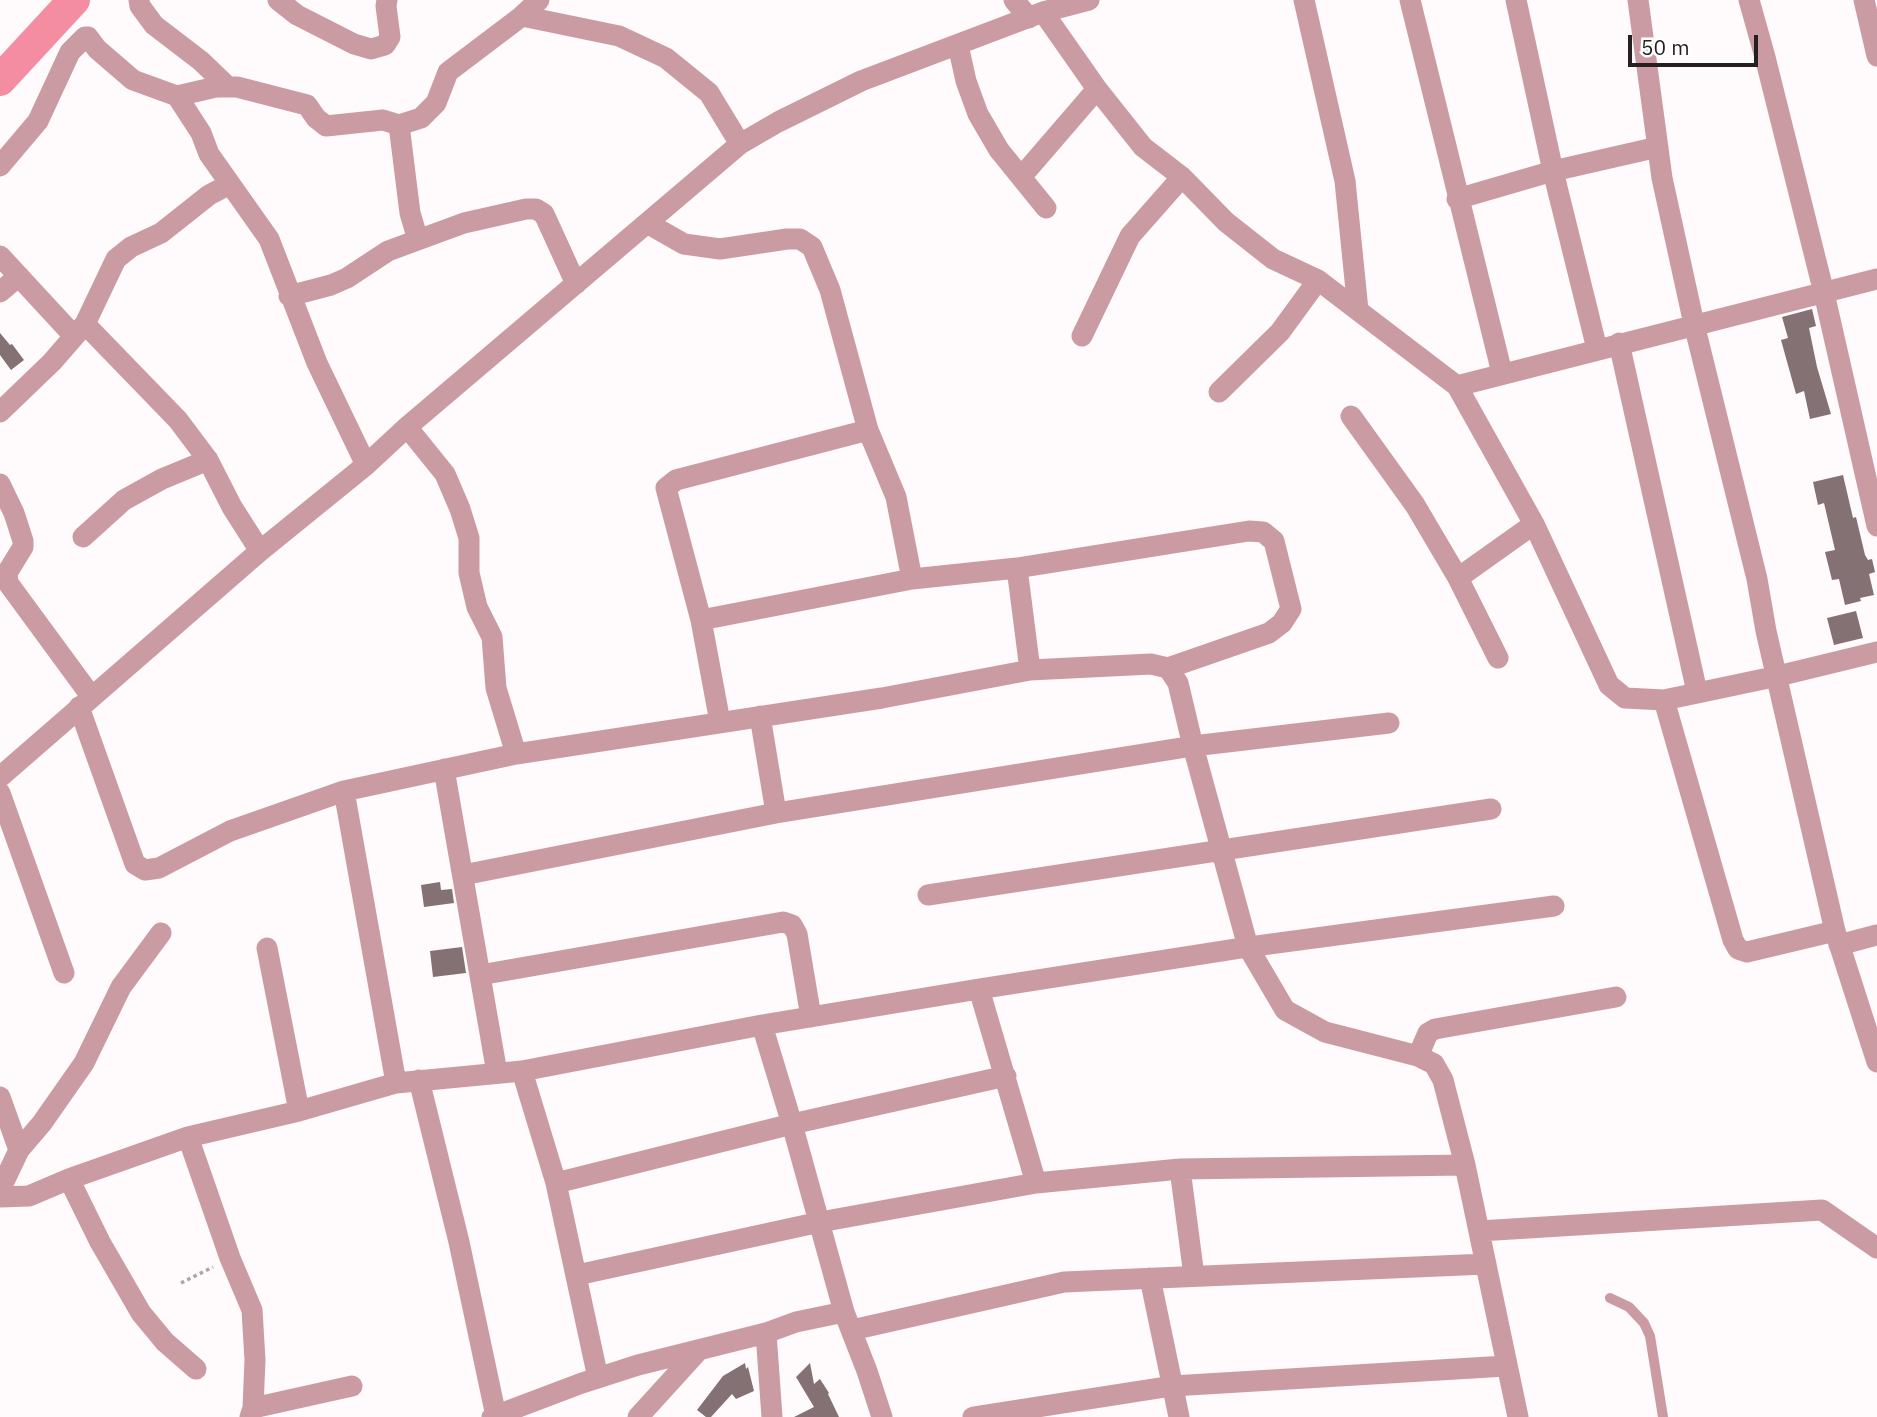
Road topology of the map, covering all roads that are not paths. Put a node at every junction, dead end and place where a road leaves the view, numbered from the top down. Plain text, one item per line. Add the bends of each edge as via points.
1 (139, 0) edge
2 (278, 0) edge
3 (387, 0) edge
4 (539, 0) edge
5 (1014, 0) edge
6 (1089, 0) edge
7 (1304, 0) edge
8 (1410, 0) edge
9 (1516, 0) edge
10 (1638, 0) edge
11 (1749, 0) edge
12 (1864, 0) edge
13 (1036, 15) junction
14 (522, 16) junction
15 (958, 45) junction
16 (1877, 56) edge
17 (227, 86) junction
18 (1097, 89) junction
19 (177, 96) junction
20 (399, 125) junction
21 (740, 144) junction
22 (1658, 147) junction
23 (0, 166) edge
24 (1553, 171) junction
25 (1022, 176) junction
26 (1182, 177) junction
27 (230, 184) junction
28 (1457, 199) junction
29 (1046, 208) dead end
30 (647, 223) junction
31 (418, 240) junction
32 (0, 256) edge
33 (19, 276) junction
34 (1318, 279) junction
35 (1877, 279) edge
36 (576, 284) junction
37 (0, 292) edge
38 (1824, 293) junction
39 (289, 296) junction
40 (1358, 310) junction
41 (1694, 324) junction
42 (80, 330) junction
43 (1082, 336) dead end
44 (1619, 343) junction
45 (1597, 349) junction
46 (1502, 373) junction
47 (1457, 386) junction
48 (1219, 392) dead end
49 (0, 412) edge
50 (1351, 416) dead end
51 (407, 427) junction
52 (868, 430) junction
53 (208, 460) junction
54 (366, 465) junction
55 (0, 484) edge
56 (1534, 524) junction
57 (1877, 526) edge
58 (83, 537) dead end
59 (260, 551) junction
60 (1017, 568) junction
61 (1458, 578) junction
62 (912, 579) junction
63 (4, 587) edge
64 (701, 620) junction
65 (1877, 652) edge
66 (1498, 658) dead end
67 (1168, 668) junction
68 (1030, 670) junction
69 (1778, 676) junction
70 (1697, 692) junction
71 (1664, 700) junction
72 (85, 702) junction
73 (760, 716) junction
74 (720, 722) junction
75 (1389, 723) dead end
76 (1192, 746) junction
77 (516, 754) junction
78 (444, 769) junction
79 (0, 777) edge
80 (344, 791) junction
81 (0, 793) edge
82 (1491, 809) dead end
83 (776, 813) junction
84 (1221, 850) junction
85 (463, 875) junction
86 (928, 895) dead end
87 (1554, 906) dead end
88 (161, 933) dead end
89 (1877, 935) edge
90 (1837, 938) junction
91 (1248, 947) junction
92 (267, 948) dead end
93 (64, 973) dead end
94 (480, 975) junction
95 (979, 989) junction
96 (1616, 997) dead end
97 (811, 1017) junction
98 (762, 1025) junction
99 (1418, 1056) junction
100 (1877, 1062) edge
101 (522, 1071) junction
102 (497, 1073) junction
103 (1006, 1076) junction
104 (419, 1080) junction
105 (396, 1083) junction
106 (0, 1097) edge
107 (299, 1111) junction
108 (792, 1124) junction
109 (188, 1137) junction
110 (19, 1150) junction
111 (1465, 1165) junction
112 (1180, 1169) junction
113 (69, 1179) junction
114 (556, 1183) junction
115 (1037, 1183) junction
116 (0, 1190) edge
117 (0, 1197) edge
118 (820, 1222) junction
119 (1479, 1231) junction
120 (1877, 1248) edge
121 (1486, 1264) junction
122 (577, 1275) junction
123 (1194, 1276) junction
124 (1150, 1278) junction
125 (1610, 1298) dead end
126 (848, 1321) junction
127 (766, 1333) junction
128 (699, 1350) junction
129 (1506, 1366) junction
130 (196, 1369) dead end
131 (598, 1378) junction
132 (352, 1385) dead end
133 (1172, 1385) junction
134 (252, 1412) edge
135 (494, 1416) edge
136 (638, 1417) edge
137 (772, 1417) edge
138 (882, 1417) edge
139 (972, 1417) edge
140 (1179, 1417) edge
141 (1518, 1417) edge
142 (1663, 1417) edge

1 - 17 street via 154,25
2 - 3 street via 297,15 371,49 385,45 390,37
4 - 14 street
5 - 13 street
6 - 13 street
7 - 40 street via 1345,181
8 - 28 street
9 - 24 street
10 - 22 street
11 - 38 street
12 - 16 street
13 - 15 street
13 - 18 street
14 - 20 street via 448,72 436,103 421,118
14 - 21 street via 619,36 666,58 709,93
15 - 21 street via 861,81
15 - 25 street via 978,114 999,150
17 - 19 street
17 - 20 street via 307,105 326,126 383,120
18 - 25 street
18 - 26 street via 1143,147
19 - 23 street via 133,80 85,37 70,52 38,121
19 - 27 street
20 - 31 street
21 - 30 street
22 - 24 street
22 - 41 street
24 - 28 street
24 - 45 street
25 - 29 street
26 - 34 street via 1226,222 1273,260
26 - 43 street via 1130,236
27 - 39 street via 269,239
27 - 42 street via 161,233 116,258
28 - 46 street
30 - 36 street
30 - 52 street via 684,244 720,249 800,239 812,247 830,290
31 - 36 street via 464,223 536,209 544,214
31 - 39 street via 388,251 331,285
32 - 33 street
33 - 37 street
33 - 42 street
34 - 40 street
34 - 48 street via 1280,332
35 - 38 street
36 - 51 street
38 - 41 street
38 - 57 street
39 - 54 street
40 - 47 street
41 - 44 street
41 - 69 street
42 - 49 street
42 - 53 street via 178,420
44 - 45 street
44 - 70 street
45 - 46 street
46 - 47 street
47 - 56 street
50 - 61 street via 1415,505
51 - 54 street
51 - 77 street via 445,474 460,509 469,538 469,573 477,607 492,637 496,688
52 - 62 street via 895,497
52 - 64 street via 676,480 666,488
53 - 58 street via 124,500
53 - 59 street
54 - 59 street
55 - 63 street via 23,541
56 - 61 street
56 - 71 street via 1609,685 1625,698
59 - 72 street
60 - 62 street
60 - 67 street via 1248,531 1262,532 1274,541 1291,609 1282,623 1269,633
60 - 68 street
61 - 66 street
62 - 64 street
63 - 72 street
64 - 74 street
65 - 69 street
67 - 68 street via 1151,664
67 - 76 street via 1178,683
68 - 73 street
69 - 70 street
69 - 90 street
70 - 71 street
71 - 90 street via 1738,949 1747,952
72 - 79 street
72 - 80 street via 135,864 145,870 159,868 230,831
73 - 74 street
73 - 83 street
74 - 77 street
75 - 76 street
76 - 83 street
76 - 84 street
77 - 78 street
78 - 80 street
78 - 85 street
80 - 105 street
81 - 93 street
82 - 84 street
83 - 85 street
84 - 86 street
84 - 91 street
85 - 94 street
87 - 91 street
88 - 110 street via 121,987 83,1063
89 - 90 street
90 - 100 street
91 - 95 street
91 - 99 street via 1284,1010 1325,1032
92 - 107 street
94 - 97 street via 783,922 792,925 797,934
94 - 102 street
95 - 97 street
95 - 103 street
96 - 99 street via 1435,1029 1428,1033
97 - 98 street
98 - 101 street
98 - 108 street
99 - 111 street via 1434,1064 1443,1080
101 - 102 street
101 - 114 street
102 - 104 street
103 - 108 street
103 - 115 street
104 - 105 street
104 - 135 street via 459,1242
105 - 107 street
106 - 110 street
107 - 109 street
108 - 114 street
108 - 118 street
109 - 113 street
109 - 134 street via 252,1310
110 - 116 street
111 - 112 street
111 - 119 street
112 - 115 street
112 - 123 street
113 - 117 street via 29,1196
113 - 130 street via 141,1313
114 - 122 street
115 - 118 street
118 - 122 street
118 - 126 street
119 - 120 street via 1822,1210
119 - 121 street
121 - 123 street
121 - 129 street
122 - 131 street
123 - 124 street
124 - 126 street via 1064,1282
124 - 133 street
125 - 142 lane via 1629,1307 1644,1322
126 - 127 street via 796,1322
126 - 138 street
127 - 128 street
127 - 137 street
128 - 131 street
128 - 136 street
129 - 133 street
129 - 141 street
131 - 135 street
132 - 134 street
133 - 139 street
133 - 140 street

